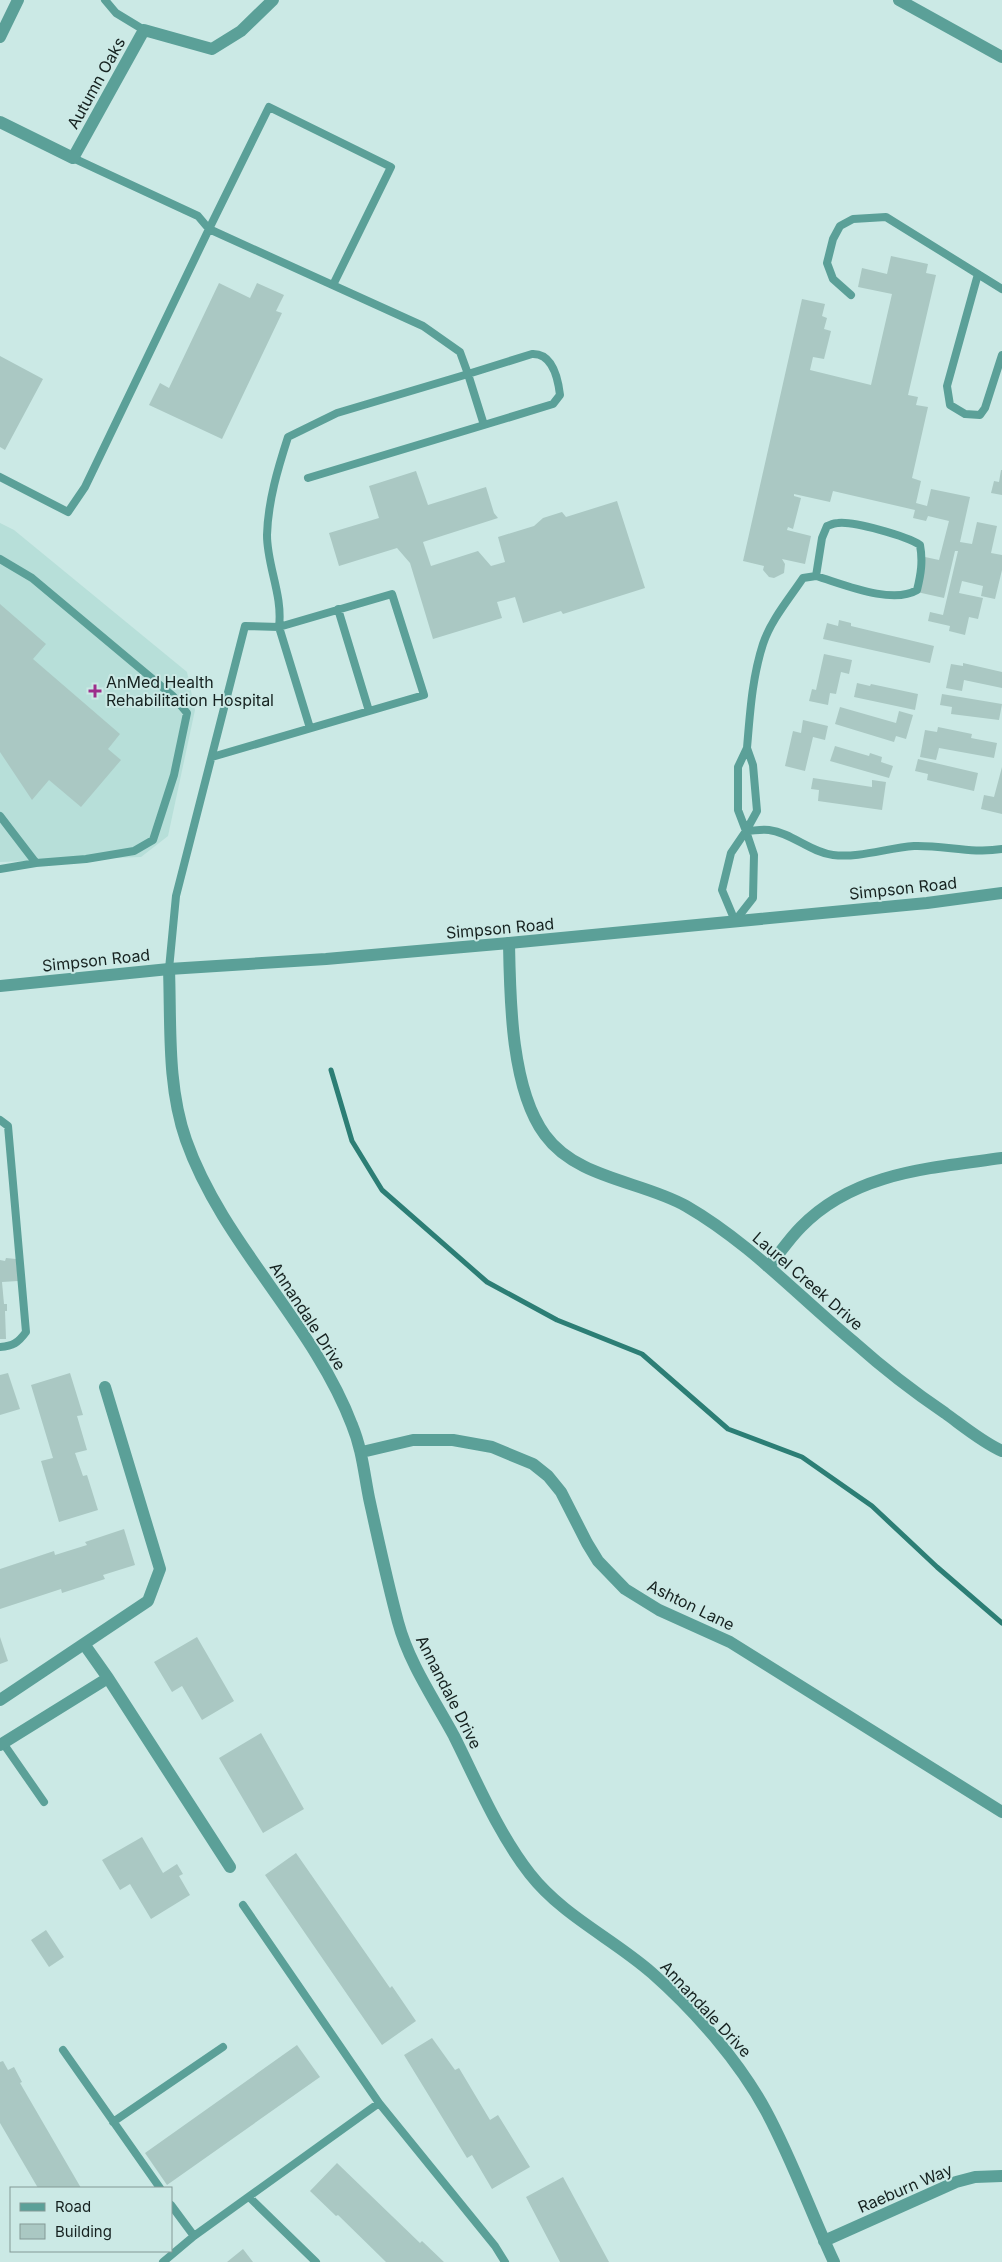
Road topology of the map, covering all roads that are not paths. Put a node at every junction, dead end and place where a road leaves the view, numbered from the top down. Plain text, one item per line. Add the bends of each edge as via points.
1 (18, 0) edge
2 (105, 0) edge
3 (273, 0) edge
4 (900, 0) edge
5 (144, 30) junction
6 (0, 37) edge
7 (1002, 56) edge
8 (0, 122) edge
9 (73, 158) junction
10 (209, 229) junction
11 (978, 274) junction
12 (333, 285) junction
13 (1002, 288) edge
14 (852, 295) dead end
15 (1002, 355) edge
16 (468, 374) junction
17 (484, 425) junction
18 (0, 477) edge
19 (308, 478) dead end
20 (0, 559) edge
21 (816, 576) junction
22 (338, 610) junction
23 (279, 627) junction
24 (369, 711) junction
25 (310, 728) junction
26 (747, 748) junction
27 (212, 757) junction
28 (0, 816) edge
29 (746, 831) junction
30 (1002, 849) edge
31 (36, 863) junction
32 (0, 869) edge
33 (1002, 894) edge
34 (735, 921) junction
35 (509, 943) junction
36 (168, 969) junction
37 (0, 986) edge
38 (0, 1120) edge
39 (1002, 1158) edge
40 (769, 1266) junction
41 (0, 1347) edge
42 (105, 1387) dead end
43 (1002, 1451) edge
44 (362, 1452) junction
45 (84, 1644) junction
46 (108, 1678) junction
47 (0, 1700) edge
48 (2, 1744) edge
49 (44, 1802) dead end
50 (1002, 1812) edge
51 (230, 1867) dead end
52 (243, 1905) dead end
53 (223, 2047) dead end
54 (63, 2050) dead end
55 (379, 2103) junction
56 (113, 2122) junction
57 (1002, 2176) edge
58 (159, 2187) edge
59 (249, 2197) junction
60 (172, 2205) edge
61 (194, 2236) junction
62 (824, 2240) junction
63 (163, 2262) edge
64 (316, 2262) edge
65 (505, 2262) edge
66 (834, 2262) edge

1 - 6 street
2 - 5 lane via 116,13
3 - 5 street, Autumn Oaks via 241,31 212,49
4 - 7 street
5 - 9 street, Autumn Oaks
8 - 9 street
9 - 10 lane via 198,216
10 - 12 lane
10 - 12 lane via 269,107 392,167
10 - 18 lane via 85,487 68,512
11 - 13 lane
11 - 14 lane via 886,217 853,219 840,226 827,263 833,279
11 - 15 lane via 947,386 950,405 965,414 980,415
12 - 16 lane via 423,326 460,352
16 - 17 lane
16 - 17 lane via 538,354 551,362 560,389 560,395 553,404
16 - 23 lane via 338,413 288,437 275,479 267,536 281,612
17 - 19 lane
20 - 31 lane via 32,578 173,696 187,713 174,775 153,840 134,851
21 - 21 lane via 894,596 909,595 917,590 921,574 923,559 920,545 911,539 839,522 826,526
21 - 26 lane via 803,578 777,616 763,644 752,693
22 - 23 lane
22 - 24 lane
22 - 24 lane via 392,594 424,695
23 - 25 lane
23 - 27 lane via 245,626
24 - 25 lane
25 - 27 lane
26 - 29 lane via 738,766 738,810
26 - 29 lane via 757,811
27 - 36 lane via 176,896
28 - 31 lane
29 - 30 lane via 769,830 834,855 913,846 987,852
29 - 34 lane via 754,855 753,898
29 - 34 lane via 731,853 722,890
31 - 32 lane
33 - 34 street, Simpson Road
34 - 35 street, Simpson Road
35 - 36 street, Simpson Road
35 - 40 street, Laurel Creek Drive via 515,1040 521,1079 529,1107 547,1137 562,1152 595,1171 686,1206
36 - 37 street, Simpson Road
36 - 44 street, Annandale Drive via 173,1084 191,1154 217,1206 342,1399
38 - 41 lane via 8,1126 26,1332 19,1342
39 - 40 street via 913,1171 848,1192 800,1227
40 - 43 street, Laurel Creek Drive via 854,1343 932,1404
42 - 45 street via 160,1569 148,1601
44 - 50 street, Ashton Lane via 413,1440 453,1440 492,1447 533,1464 561,1492 598,1561 626,1589 659,1610 730,1642
44 - 62 street, Annandale Drive via 396,1613 410,1656 504,1832 529,1872 553,1900 651,1972 701,2022 740,2069 767,2112
45 - 46 street
45 - 47 street
46 - 48 street
46 - 51 street
48 - 49 lane
52 - 55 lane
53 - 56 lane
54 - 56 lane
55 - 59 lane
55 - 65 lane
56 - 58 lane
57 - 62 street, Raeburn Way via 975,2177 956,2182
59 - 61 lane
59 - 64 lane
60 - 61 lane
61 - 63 lane
62 - 66 street, Annandale Drive

